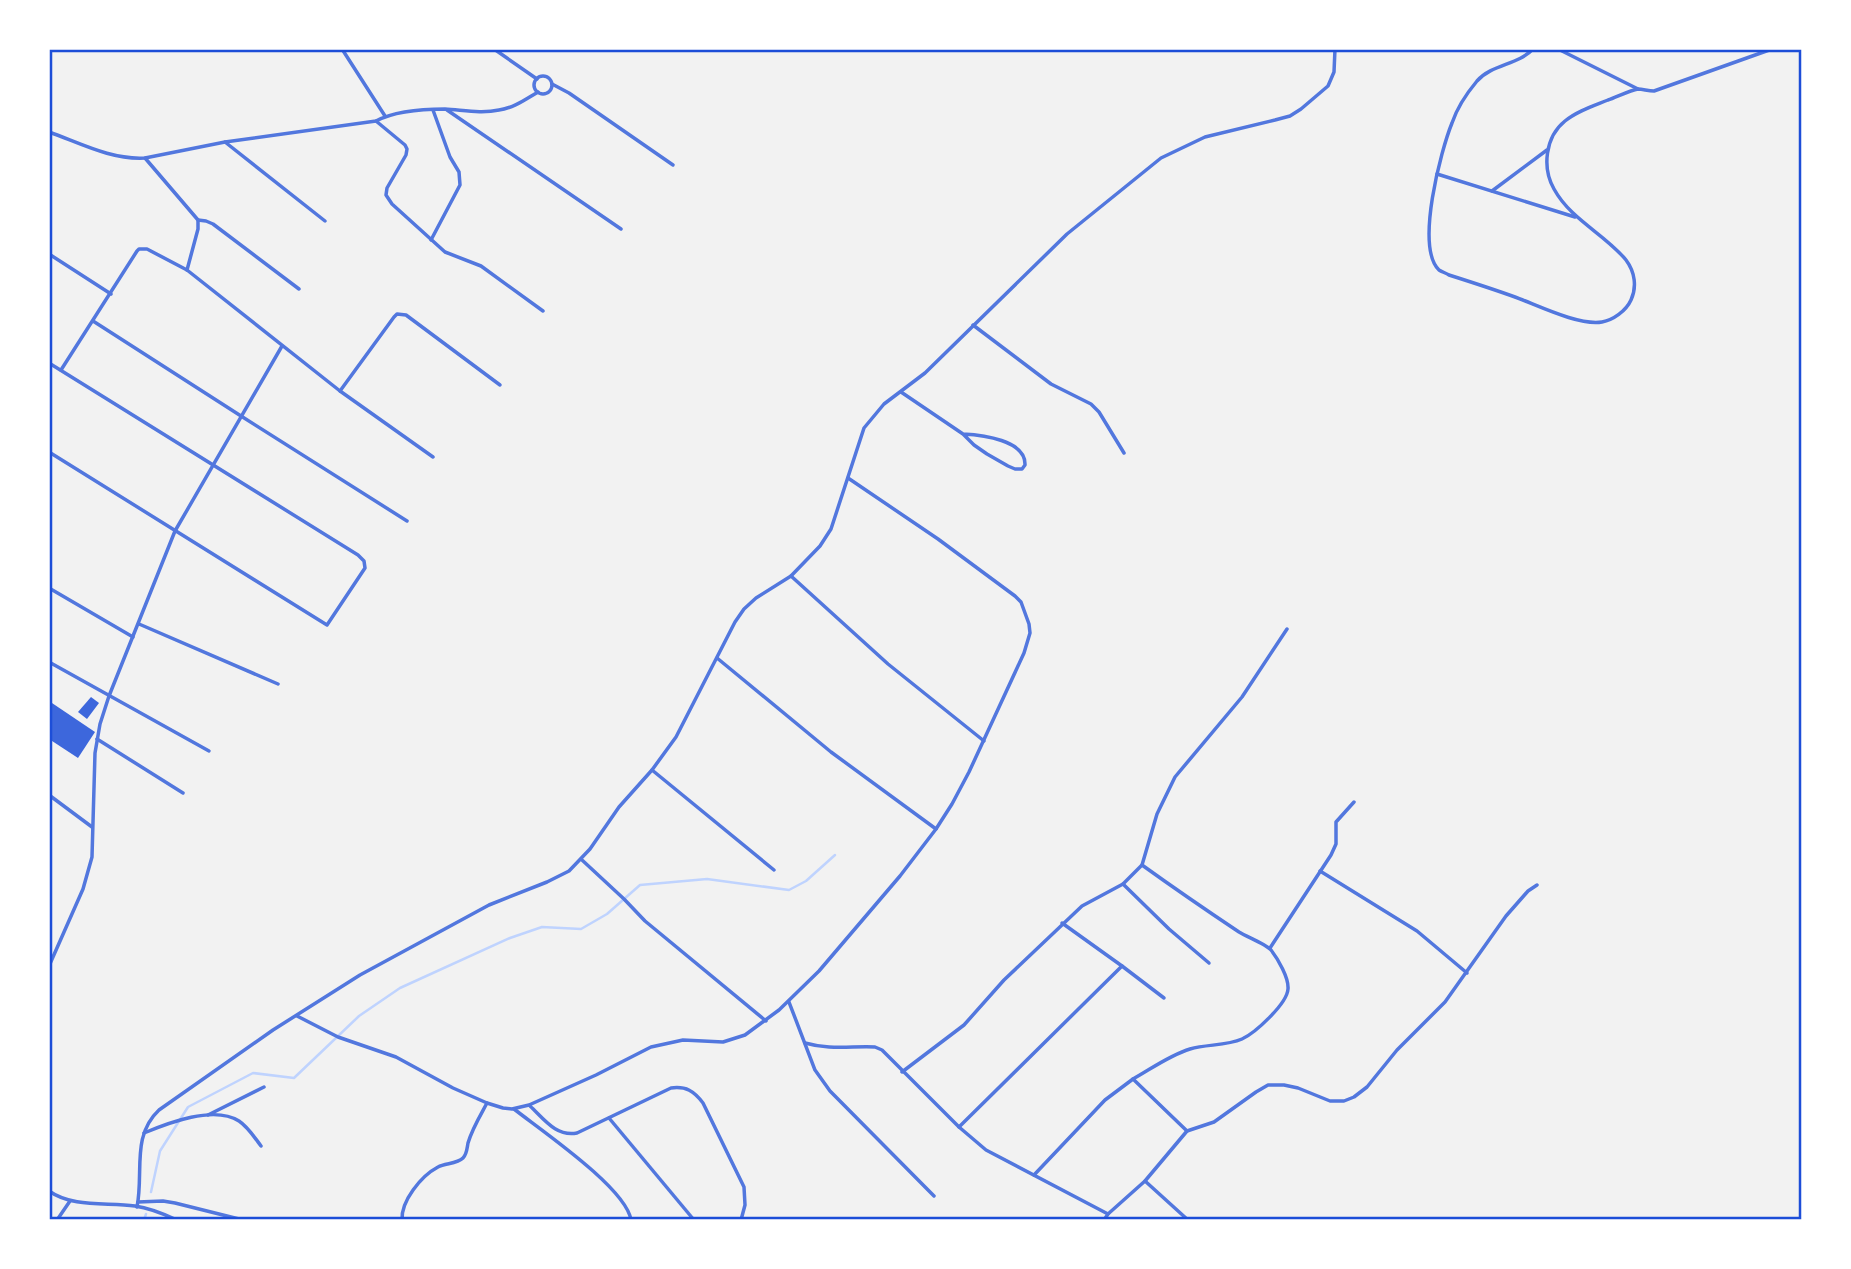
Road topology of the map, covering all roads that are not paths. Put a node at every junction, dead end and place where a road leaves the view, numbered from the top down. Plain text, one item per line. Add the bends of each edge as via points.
1 (342, 49) edge
2 (494, 49) edge
3 (1335, 49) edge
4 (1533, 49) edge
5 (1558, 49) edge
6 (1772, 49) edge
7 (537, 79) junction
8 (552, 84) junction
9 (1638, 89) junction
10 (538, 92) junction
11 (445, 109) junction
12 (433, 110) junction
13 (385, 116) junction
14 (376, 121) junction
15 (49, 132) edge
16 (225, 142) junction
17 (1547, 150) junction
18 (145, 158) junction
19 (673, 165) dead end
20 (1437, 174) junction
21 (1492, 191) junction
22 (1576, 218) junction
23 (198, 220) junction
24 (325, 221) dead end
25 (621, 229) dead end
26 (431, 240) junction
27 (49, 254) edge
28 (187, 270) junction
29 (299, 289) dead end
30 (111, 294) junction
31 (543, 311) dead end
32 (93, 321) junction
33 (973, 326) junction
34 (282, 346) junction
35 (49, 363) edge
36 (61, 369) junction
37 (500, 385) dead end
38 (340, 391) junction
39 (901, 391) junction
40 (241, 416) junction
41 (963, 434) junction
42 (49, 452) edge
43 (1124, 453) dead end
44 (433, 457) dead end
45 (213, 465) junction
46 (848, 478) junction
47 (407, 521) dead end
48 (175, 531) junction
49 (791, 576) junction
50 (49, 588) edge
51 (139, 624) junction
52 (1287, 629) dead end
53 (133, 637) junction
54 (718, 658) junction
55 (49, 662) edge
56 (278, 684) dead end
57 (109, 696) junction
58 (97, 738) junction
59 (984, 741) junction
60 (209, 751) dead end
61 (652, 770) junction
62 (183, 793) dead end
63 (49, 795) edge
64 (1354, 802) dead end
65 (93, 827) junction
66 (936, 829) junction
67 (582, 860) junction
68 (1142, 865) junction
69 (774, 870) dead end
70 (1320, 871) junction
71 (1123, 884) junction
72 (1538, 885) dead end
73 (1062, 923) junction
74 (1270, 948) junction
75 (1209, 963) dead end
76 (49, 966) edge
77 (1122, 966) junction
78 (1467, 973) junction
79 (1164, 998) dead end
80 (789, 1002) junction
81 (297, 1016) junction
82 (766, 1021) junction
83 (805, 1043) junction
84 (902, 1072) junction
85 (1133, 1079) junction
86 (264, 1087) dead end
87 (487, 1103) junction
88 (530, 1105) junction
89 (514, 1109) junction
90 (206, 1116) junction
91 (609, 1118) junction
92 (959, 1127) junction
93 (1187, 1131) junction
94 (144, 1133) junction
95 (261, 1146) dead end
96 (1034, 1175) junction
97 (1145, 1181) junction
98 (49, 1191) edge
99 (934, 1196) dead end
100 (70, 1201) junction
101 (137, 1204) junction
102 (1108, 1214) junction
103 (57, 1220) edge
104 (177, 1220) edge
105 (243, 1220) edge
106 (402, 1220) edge
107 (631, 1220) edge
108 (694, 1220) edge
109 (741, 1220) edge
110 (1104, 1220) edge
111 (1188, 1220) edge

1 - 13 street
2 - 7 street
3 - 33 street via 1328,86 1301,109 1290,116 1205,137 1161,158 1067,234
4 - 20 street via 1478,80 1452,121
5 - 9 street
6 - 9 street via 1654,91
7 - 8 street via 544,76
7 - 10 street
8 - 10 street via 548,92
8 - 19 street
9 - 17 street via 1579,111 1562,123
10 - 11 street via 497,111
11 - 12 street
11 - 25 street
12 - 13 street
12 - 26 street via 461,181
13 - 14 street
14 - 16 street
14 - 26 street via 407,149 387,188 388,199
15 - 18 street via 113,155
16 - 18 street
16 - 24 street
17 - 21 street
17 - 22 street via 1546,166 1554,190
18 - 23 street
20 - 21 street
20 - 22 street via 1429,233 1431,253 1440,270 1576,319 1600,322 1625,309 1635,288 1634,278 1628,262
21 - 22 street
23 - 28 street
23 - 29 street via 213,224
26 - 31 street via 445,252 481,266
27 - 30 street
28 - 30 street via 139,249
28 - 34 street
30 - 32 street
32 - 36 street
32 - 40 street
33 - 39 street
33 - 43 street via 1051,384 1091,404
34 - 38 street
34 - 40 street
35 - 36 street
36 - 45 street
37 - 38 street via 401,314 394,317
38 - 44 street
39 - 41 street
39 - 46 street via 864,428
40 - 45 street
40 - 47 street
41 - 41 street via 1008,466 1023,469 1026,461 1014,447
42 - 48 street
45 - 48 street
45 - 48 street via 358,555 365,568 327,625
46 - 49 street via 831,529
46 - 59 street via 1021,602 1029,624 1029,642
48 - 51 street
49 - 54 street via 744,609
49 - 59 street via 888,664
50 - 53 street
51 - 53 street
51 - 56 street
52 - 68 street via 1242,697 1175,777 1157,814
53 - 57 street
54 - 61 street via 676,737
54 - 66 street via 831,752
55 - 57 street
57 - 58 street
57 - 60 street
58 - 62 street
58 - 65 street
59 - 66 street
61 - 67 street
61 - 69 street
63 - 65 street
64 - 70 street via 1336,822 1334,849
65 - 76 street via 90,867
66 - 80 street via 840,948
67 - 81 street via 569,871 489,905 360,975
67 - 82 street via 645,921
68 - 71 street
68 - 74 street
70 - 74 street
70 - 78 street via 1417,930
71 - 73 street via 1082,906
71 - 75 street
72 - 78 street via 1506,916
73 - 77 street
73 - 84 street via 964,1025
74 - 85 street via 1288,993 1261,1026 1240,1040 1180,1052
77 - 79 street
77 - 92 street
78 - 93 street via 1446,1002 1354,1097 1330,1101 1284,1084 1268,1085 1214,1122
80 - 82 street
80 - 83 street
81 - 87 street via 338,1037 396,1057
81 - 94 street via 159,1110
82 - 88 street via 723,1042 682,1040 652,1047
83 - 84 street via 875,1047
83 - 99 street via 814,1070 830,1091
84 - 92 street
85 - 93 street
85 - 96 street via 1105,1100
86 - 90 street
87 - 89 street
87 - 106 street via 464,1157 437,1167 419,1184 406,1202
88 - 89 street
88 - 91 street via 561,1133
89 - 107 street via 612,1188
90 - 94 street
90 - 95 street via 238,1120
91 - 108 street
91 - 109 street via 671,1088 696,1093 744,1187
92 - 96 street via 986,1150
93 - 97 street
94 - 101 street
96 - 102 street
97 - 102 street
97 - 111 street
98 - 100 street
100 - 101 street
100 - 103 street
101 - 104 street
101 - 105 street via 163,1201
102 - 110 street

